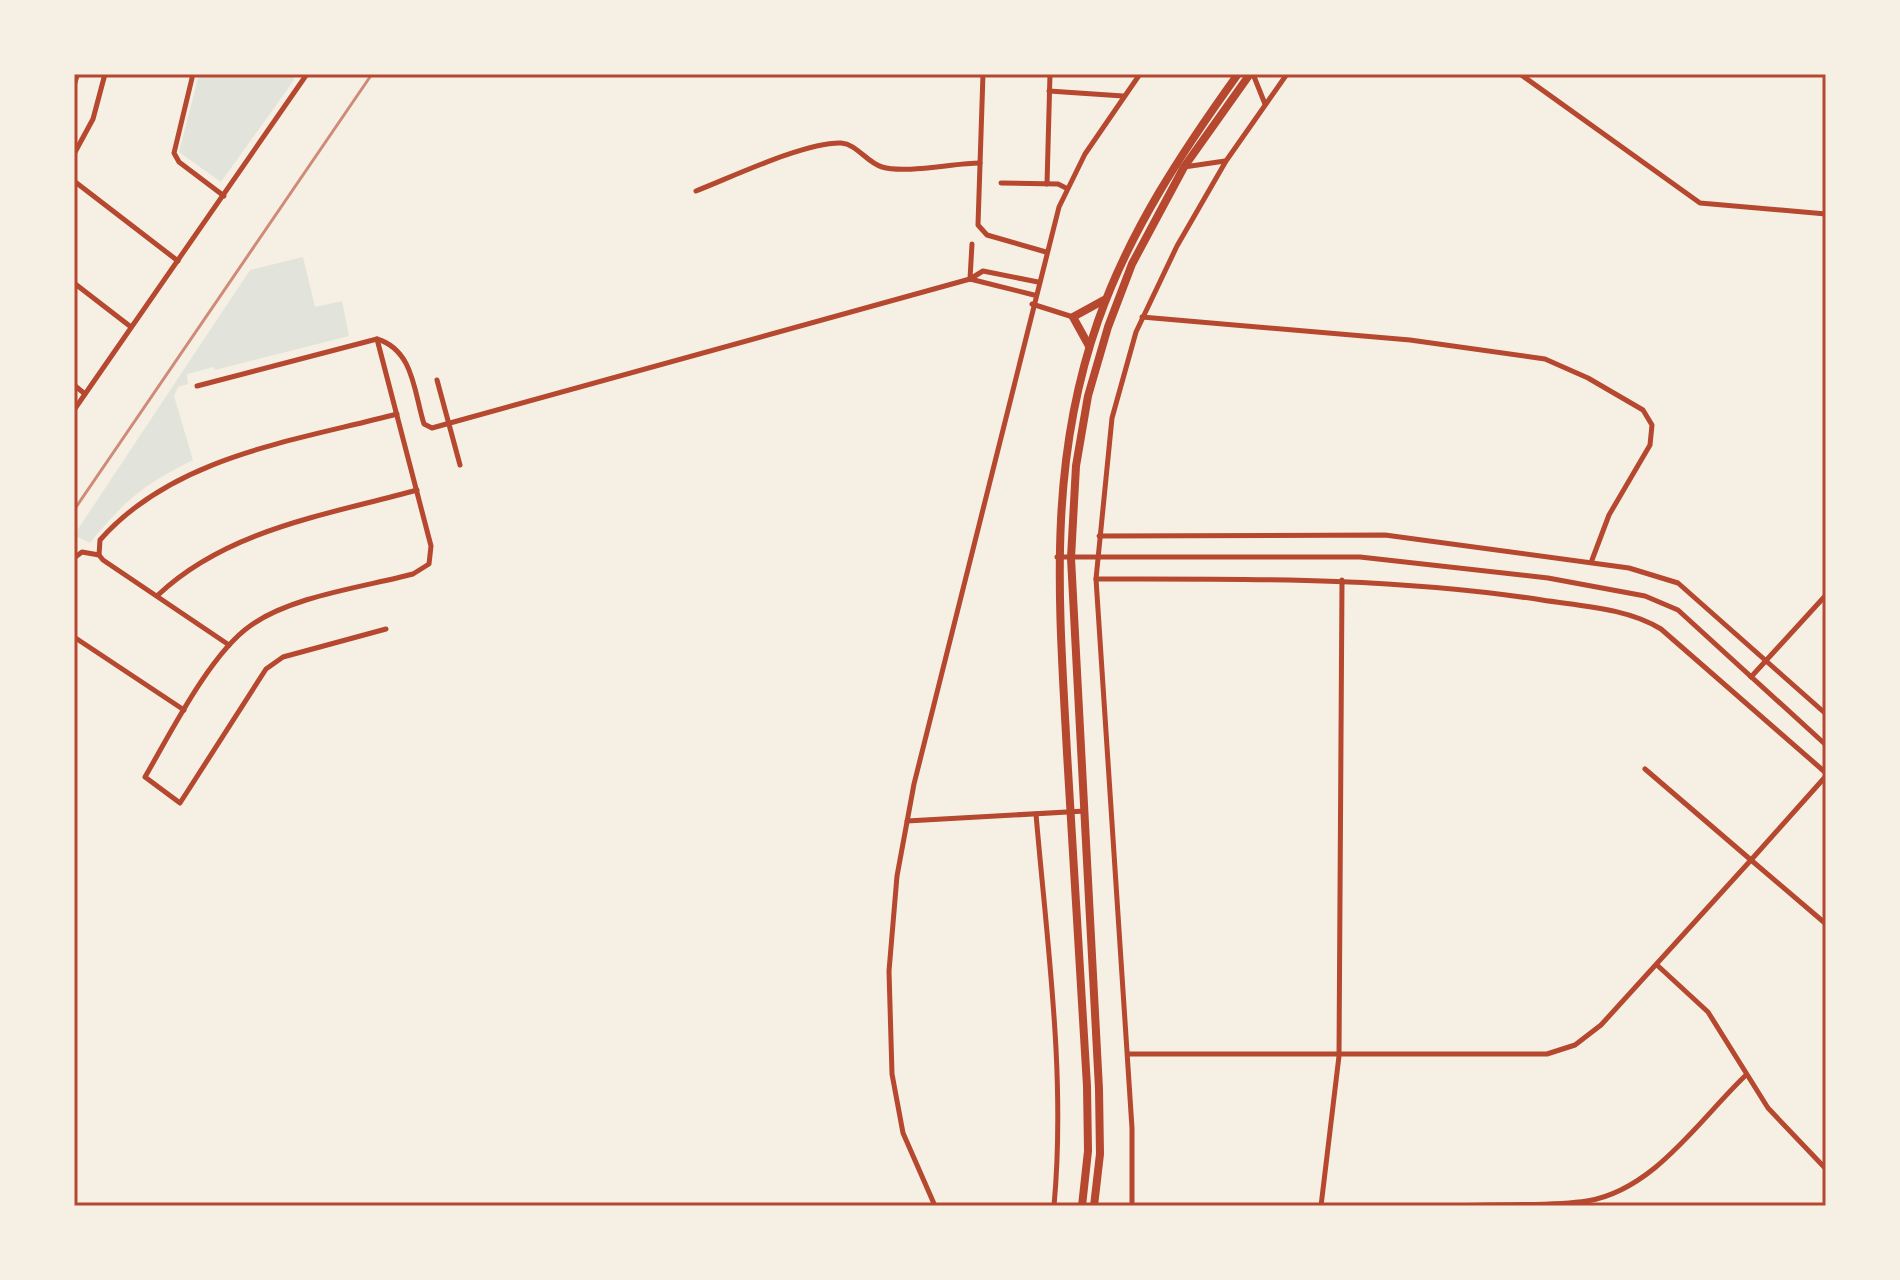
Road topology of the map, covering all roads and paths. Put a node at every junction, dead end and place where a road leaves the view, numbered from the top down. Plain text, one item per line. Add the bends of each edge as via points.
1 (77, 74) edge
2 (105, 74) edge
3 (193, 74) edge
4 (307, 74) edge
5 (983, 74) edge
6 (1050, 74) edge
7 (1140, 74) edge
8 (1238, 74) edge
9 (1252, 74) edge
10 (1287, 74) edge
11 (1520, 74) edge
12 (74, 84) edge
13 (1049, 91) junction
14 (1123, 96) junction
15 (1265, 104) junction
16 (74, 154) edge
17 (1226, 161) junction
18 (980, 163) junction
19 (1184, 167) junction
20 (74, 181) edge
21 (1001, 183) dead end
22 (1047, 184) junction
23 (1066, 188) junction
24 (696, 191) dead end
25 (224, 196) junction
26 (1826, 214) edge
27 (972, 244) dead end
28 (1046, 252) junction
29 (178, 261) junction
30 (970, 279) junction
31 (1038, 282) junction
32 (74, 283) edge
33 (1035, 295) junction
34 (1107, 296) junction
35 (1032, 304) junction
36 (1073, 317) junction
37 (1142, 317) junction
38 (131, 327) junction
39 (377, 339) junction
40 (1089, 348) junction
41 (437, 380) dead end
42 (74, 385) edge
43 (197, 386) dead end
44 (85, 394) junction
45 (74, 410) edge
46 (397, 414) junction
47 (449, 424) junction
48 (460, 465) dead end
49 (417, 490) junction
50 (1099, 536) junction
51 (99, 555) junction
52 (1057, 557) junction
53 (74, 558) edge
54 (1071, 558) junction
55 (1097, 558) junction
56 (1592, 560) junction
57 (1096, 579) junction
58 (1342, 580) junction
59 (158, 595) junction
60 (1826, 595) edge
61 (386, 629) dead end
62 (74, 637) edge
63 (229, 645) junction
64 (1766, 661) junction
65 (1751, 677) junction
66 (184, 710) junction
67 (1826, 714) edge
68 (1826, 745) edge
69 (1645, 769) dead end
70 (1826, 774) edge
71 (1085, 811) junction
72 (1071, 812) junction
73 (1036, 814) junction
74 (907, 821) junction
75 (1751, 860) junction
76 (1826, 924) edge
77 (1657, 965) junction
78 (1128, 1054) junction
79 (1339, 1056) junction
80 (1745, 1076) junction
81 (1826, 1169) edge
82 (935, 1206) edge
83 (1054, 1206) edge
84 (1082, 1206) edge
85 (1094, 1206) edge
86 (1132, 1206) edge
87 (1321, 1206) edge
88 (1456, 1206) edge

1 - 12 street
2 - 16 street via 93,119
3 - 25 street via 174,153
4 - 25 street
5 - 18 street
6 - 13 street
7 - 14 street
8 - 34 main road via 1162,183
9 - 15 street
9 - 19 main road
10 - 15 street
11 - 26 street via 1700,203
13 - 14 street
13 - 22 street
14 - 23 street
15 - 17 street
17 - 19 street
17 - 37 street
18 - 24 street via 884,168 842,143 817,146
18 - 28 street via 979,228
19 - 54 main road via 1132,264 1088,396 1071,506
20 - 29 street
21 - 22 street
22 - 23 street
23 - 28 street
25 - 29 street
27 - 30 street
28 - 31 street
29 - 38 street
30 - 31 street via 983,271
30 - 33 street
30 - 47 street
31 - 33 street
32 - 38 street
33 - 35 street
34 - 36 main road
34 - 40 main road
35 - 36 street
35 - 74 street
36 - 40 main road
37 - 50 street via 1112,418
37 - 56 street via 1522,355 1588,378 1643,410 1653,433 1609,515
38 - 44 street
39 - 43 street
39 - 46 street
39 - 47 street via 405,359 424,424
40 - 52 main road via 1071,418
41 - 47 street
42 - 44 street
44 - 45 street
46 - 49 street
46 - 51 street via 241,456 179,479 123,517 100,540
47 - 48 street
49 - 59 street via 244,539 204,558
49 - 63 street via 431,546 429,564 413,574 274,612
50 - 55 street
50 - 56 street via 1385,535
51 - 53 street via 82,552
51 - 59 street
52 - 54 street
52 - 72 main road
54 - 55 street
54 - 71 main road
55 - 57 street
55 - 65 street via 1360,557 1586,584 1665,602
56 - 64 street via 1678,583
57 - 58 street
57 - 78 street
58 - 70 street via 1510,595 1648,621
58 - 79 street
59 - 63 street
60 - 64 street
61 - 66 street via 283,657 266,669 180,803 145,777
62 - 66 street
63 - 66 street
64 - 65 street
64 - 67 street
65 - 68 street
69 - 75 street
70 - 75 street
71 - 72 street
71 - 85 main road via 1099,1089
72 - 73 street
72 - 84 main road via 1087,1086
73 - 74 street
73 - 83 street via 1058,1077
74 - 82 street via 890,943 889,1043 903,1133
75 - 76 street
75 - 77 street
77 - 79 street via 1588,1037 1560,1051 1529,1056
77 - 80 street via 1708,1012
78 - 79 street
78 - 86 street
79 - 87 street
80 - 81 street
80 - 88 street via 1662,1162 1603,1197 1574,1203

